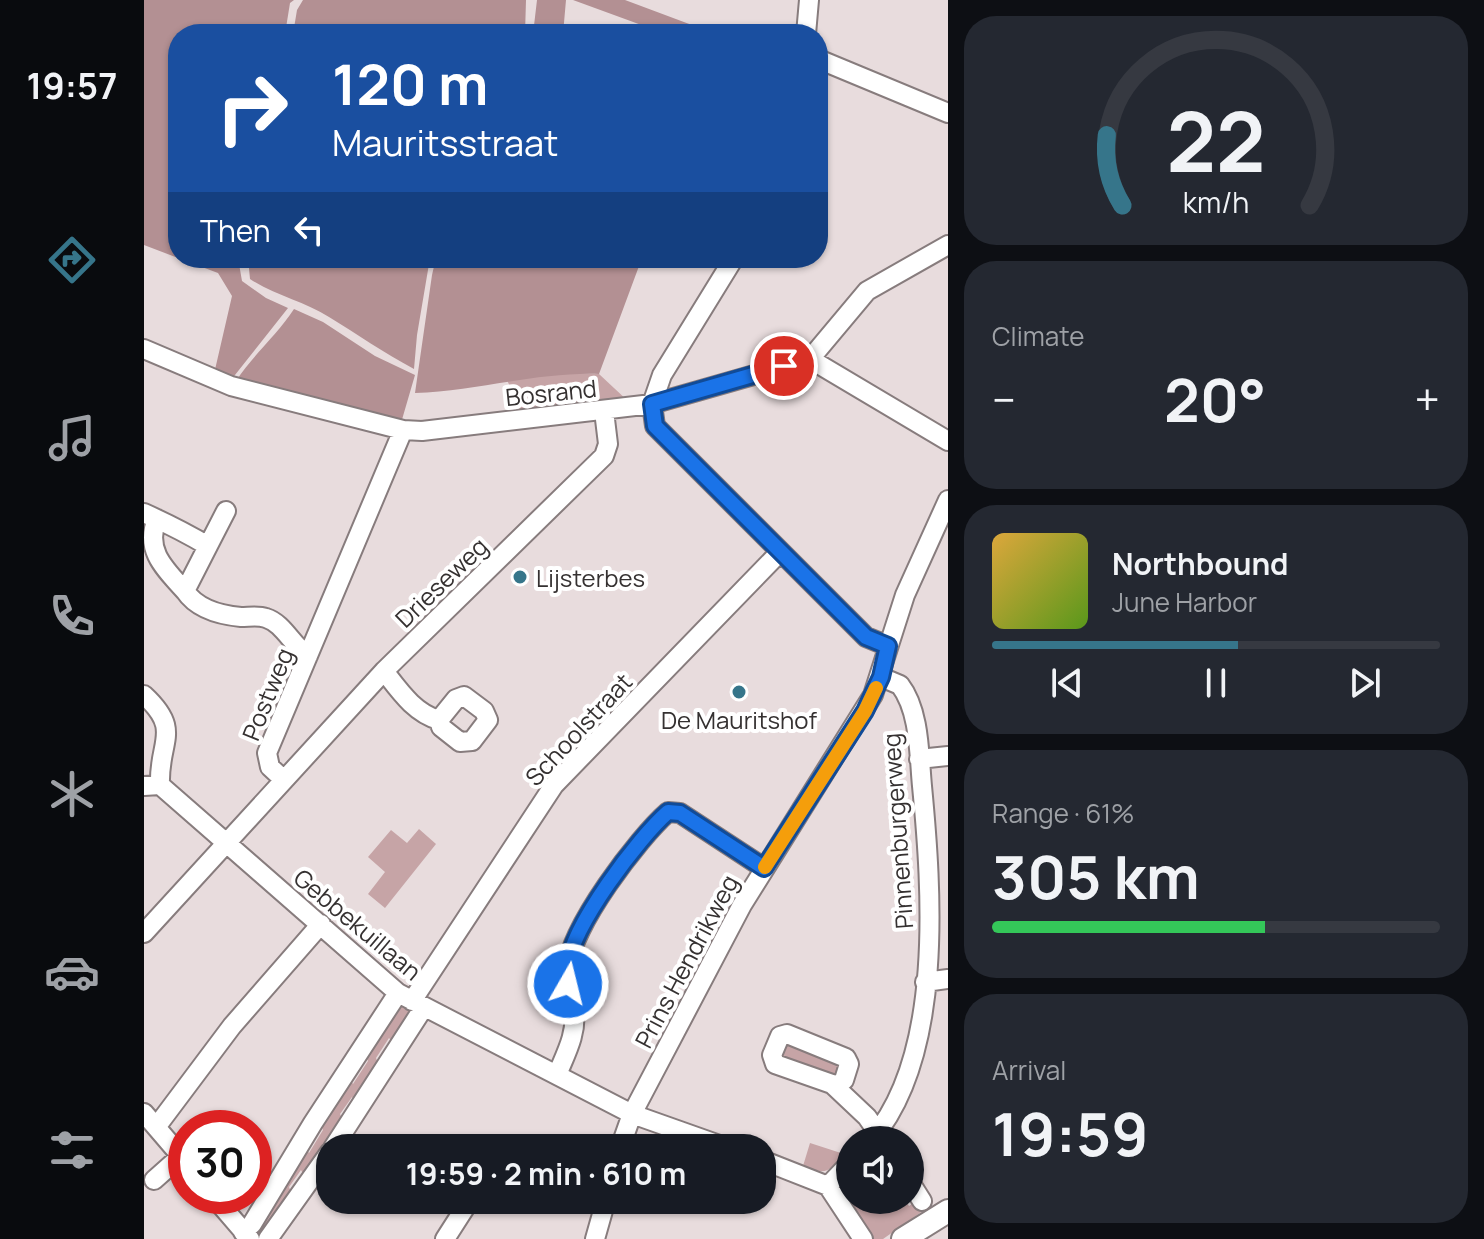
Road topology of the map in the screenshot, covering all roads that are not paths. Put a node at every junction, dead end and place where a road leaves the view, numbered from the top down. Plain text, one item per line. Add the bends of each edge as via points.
1 (809, 0) edge
2 (807, 24) edge
3 (828, 63) edge
4 (948, 113) edge
5 (948, 245) edge
6 (728, 268) edge
7 (144, 349) edge
8 (810, 359) junction
9 (652, 404) junction
10 (604, 411) junction
11 (403, 430) junction
12 (948, 441) edge
13 (948, 500) edge
14 (226, 511) dead end
15 (150, 516) edge
16 (208, 546) junction
17 (780, 552) junction
18 (185, 591) junction
19 (888, 646) junction
20 (308, 656) junction
21 (384, 671) junction
22 (881, 677) junction
23 (144, 695) edge
24 (439, 720) dead end
25 (948, 756) edge
26 (919, 759) junction
27 (284, 780) junction
28 (152, 785) edge
29 (226, 843) junction
30 (764, 868) junction
31 (321, 924) junction
32 (144, 933) edge
33 (948, 979) edge
34 (925, 982) junction
35 (411, 1000) junction
36 (557, 1075) junction
37 (832, 1084) dead end
38 (632, 1114) junction
39 (150, 1120) edge
40 (872, 1126) edge
41 (884, 1126) edge
42 (340, 1134) edge
43 (625, 1134) edge
44 (688, 1134) edge
45 (168, 1141) edge
46 (776, 1166) edge
47 (168, 1170) edge
48 (316, 1172) edge
49 (836, 1178) edge
50 (154, 1180) dead end
51 (828, 1186) junction
52 (946, 1212) edge
53 (228, 1214) edge
54 (461, 1214) edge
55 (600, 1214) edge
56 (247, 1236) edge
57 (268, 1239) edge
58 (445, 1239) edge
59 (595, 1239) edge
60 (863, 1239) edge
61 (903, 1239) edge
62 (920, 1239) edge

1 - 2 street
3 - 4 street
5 - 8 street via 867,291
6 - 9 street via 662,375
7 - 11 street, Bosrand via 231,386
8 - 9 street, Bosrand
8 - 12 street
9 - 10 street, Bosrand
9 - 17 street via 655,426
10 - 11 street, Bosrand
10 - 21 street, Drieseweg via 604,456
11 - 20 street, Postweg
13 - 19 street, Prins Hendrikweg
14 - 16 street
15 - 16 street
15 - 18 street via 154,551
16 - 18 street
17 - 19 street via 866,637
17 - 35 street, Schoolstraat via 554,785
18 - 20 street via 208,610 276,622
19 - 22 street, Prins Hendrikweg
20 - 27 street, Postweg via 267,753 270,767
21 - 24 street via 408,701
21 - 27 street, Drieseweg
22 - 26 street, Pinnenburgerweg via 905,691
22 - 30 street, Prins Hendrikweg via 865,711
23 - 28 street via 167,726
25 - 26 street
26 - 34 street, Pinnenburgerweg via 930,903
27 - 29 street
28 - 29 street, Gebbekuillaan
29 - 31 street, Gebbekuillaan
29 - 32 street
30 - 36 street via 680,813 668,812 651,828 574,943 568,974 575,1032
30 - 38 street, Prins Hendrikweg
31 - 35 street, Gebbekuillaan
31 - 39 street
33 - 34 street
34 - 41 street, Pinnenburgerweg via 910,1063
35 - 36 street, Gebbekuillaan
35 - 42 street, Schoolstraat
35 - 56 street, Schoolstraat via 313,1123
36 - 38 street, Gebbekuillaan
37 - 40 street
38 - 43 street, Prins Hendrikweg
38 - 44 street, Gebbekuillaan
39 - 45 street
46 - 51 street
47 - 50 street
48 - 57 street, Schoolstraat
49 - 51 street
51 - 60 street
52 - 61 main road
52 - 62 main road
53 - 56 street
54 - 58 street
55 - 59 street

